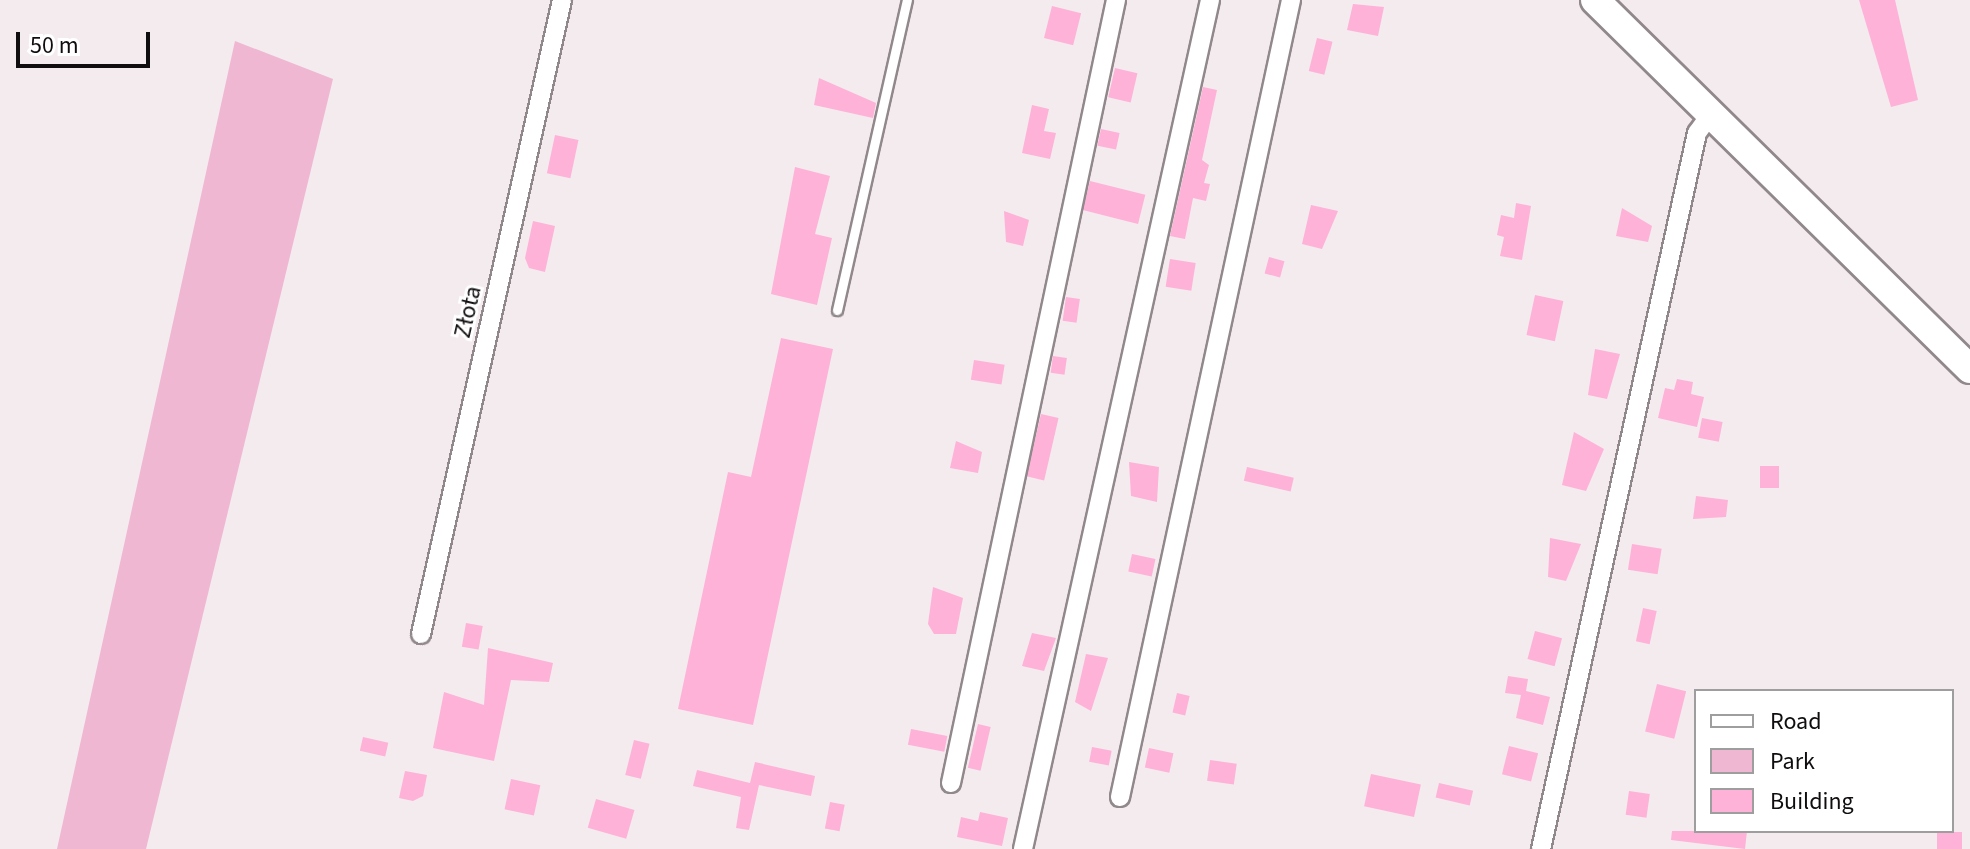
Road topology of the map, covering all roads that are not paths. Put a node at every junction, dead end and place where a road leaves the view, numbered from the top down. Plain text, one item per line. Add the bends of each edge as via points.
1 (562, 0) edge
2 (907, 0) edge
3 (1116, 0) edge
4 (1210, 0) edge
5 (1291, 0) edge
6 (1595, 0) edge
7 (1711, 114) junction
8 (837, 310) dead end
9 (1970, 369) edge
10 (421, 634) dead end
11 (951, 783) dead end
12 (1120, 797) dead end
13 (1023, 849) edge
14 (1541, 849) edge

1 - 10 street, Złota
2 - 8 lane
3 - 11 street
4 - 13 street
5 - 12 street
6 - 7 main road
7 - 9 main road
7 - 14 street via 1697,133

